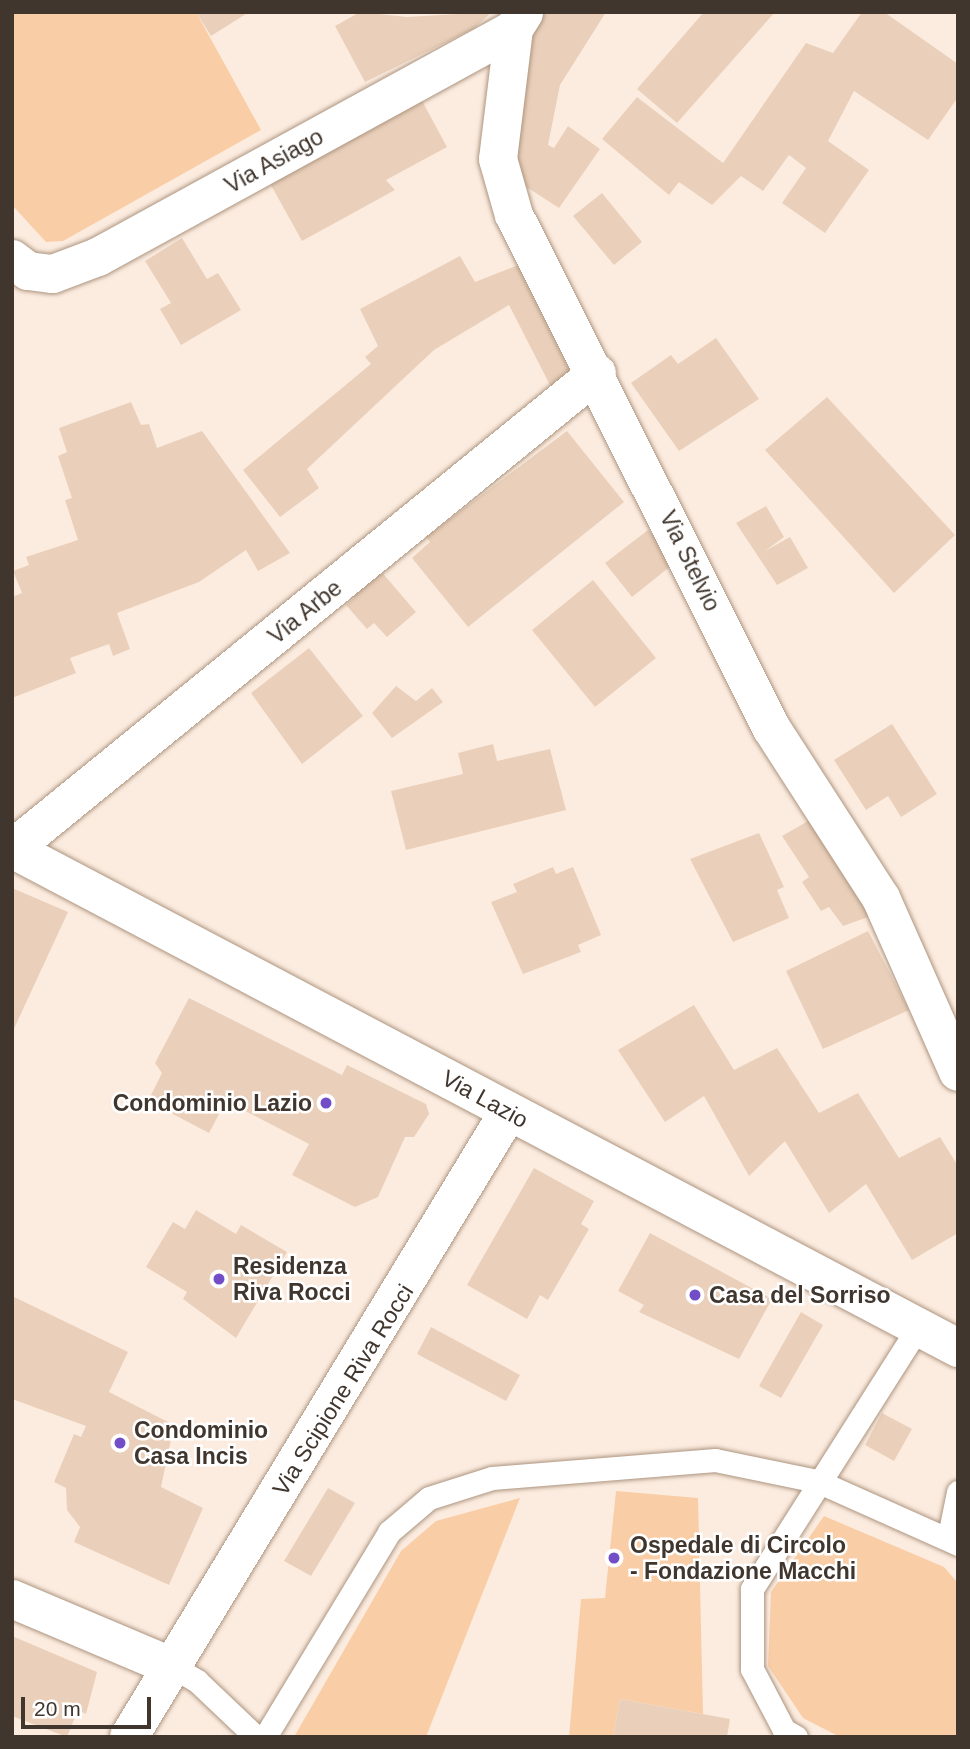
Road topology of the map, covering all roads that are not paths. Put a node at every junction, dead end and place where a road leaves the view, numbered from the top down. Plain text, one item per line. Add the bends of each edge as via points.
1 (519, 20) edge
2 (12, 259) edge
3 (597, 373) junction
4 (12, 849) edge
5 (958, 1072) edge
6 (509, 1111) junction
7 (918, 1327) junction
8 (958, 1348) edge
9 (817, 1481) junction
10 (958, 1492) edge
11 (953, 1540) edge
12 (12, 1599) edge
13 (173, 1667) junction
14 (129, 1737) edge
15 (256, 1737) edge
16 (265, 1737) edge
17 (796, 1737) edge

1 - 2 street, Via Asiago via 98,257 53,274 28,271
1 - 3 street, Via Stelvio via 499,175
3 - 4 street, Via Arbe
3 - 5 street, Via Stelvio via 772,729 881,898
4 - 6 street, Via Lazio
6 - 7 street, Via Lazio
6 - 13 street, Via Scipione Riva Rocci
7 - 8 street, Via Lazio
7 - 9 lane
9 - 11 lane
9 - 16 lane via 715,1460 492,1478 429,1498 389,1532
9 - 17 lane via 752,1589 752,1669 784,1730
10 - 11 lane
12 - 13 street
13 - 14 street, Via Scipione Riva Rocci
13 - 15 lane via 197,1681

